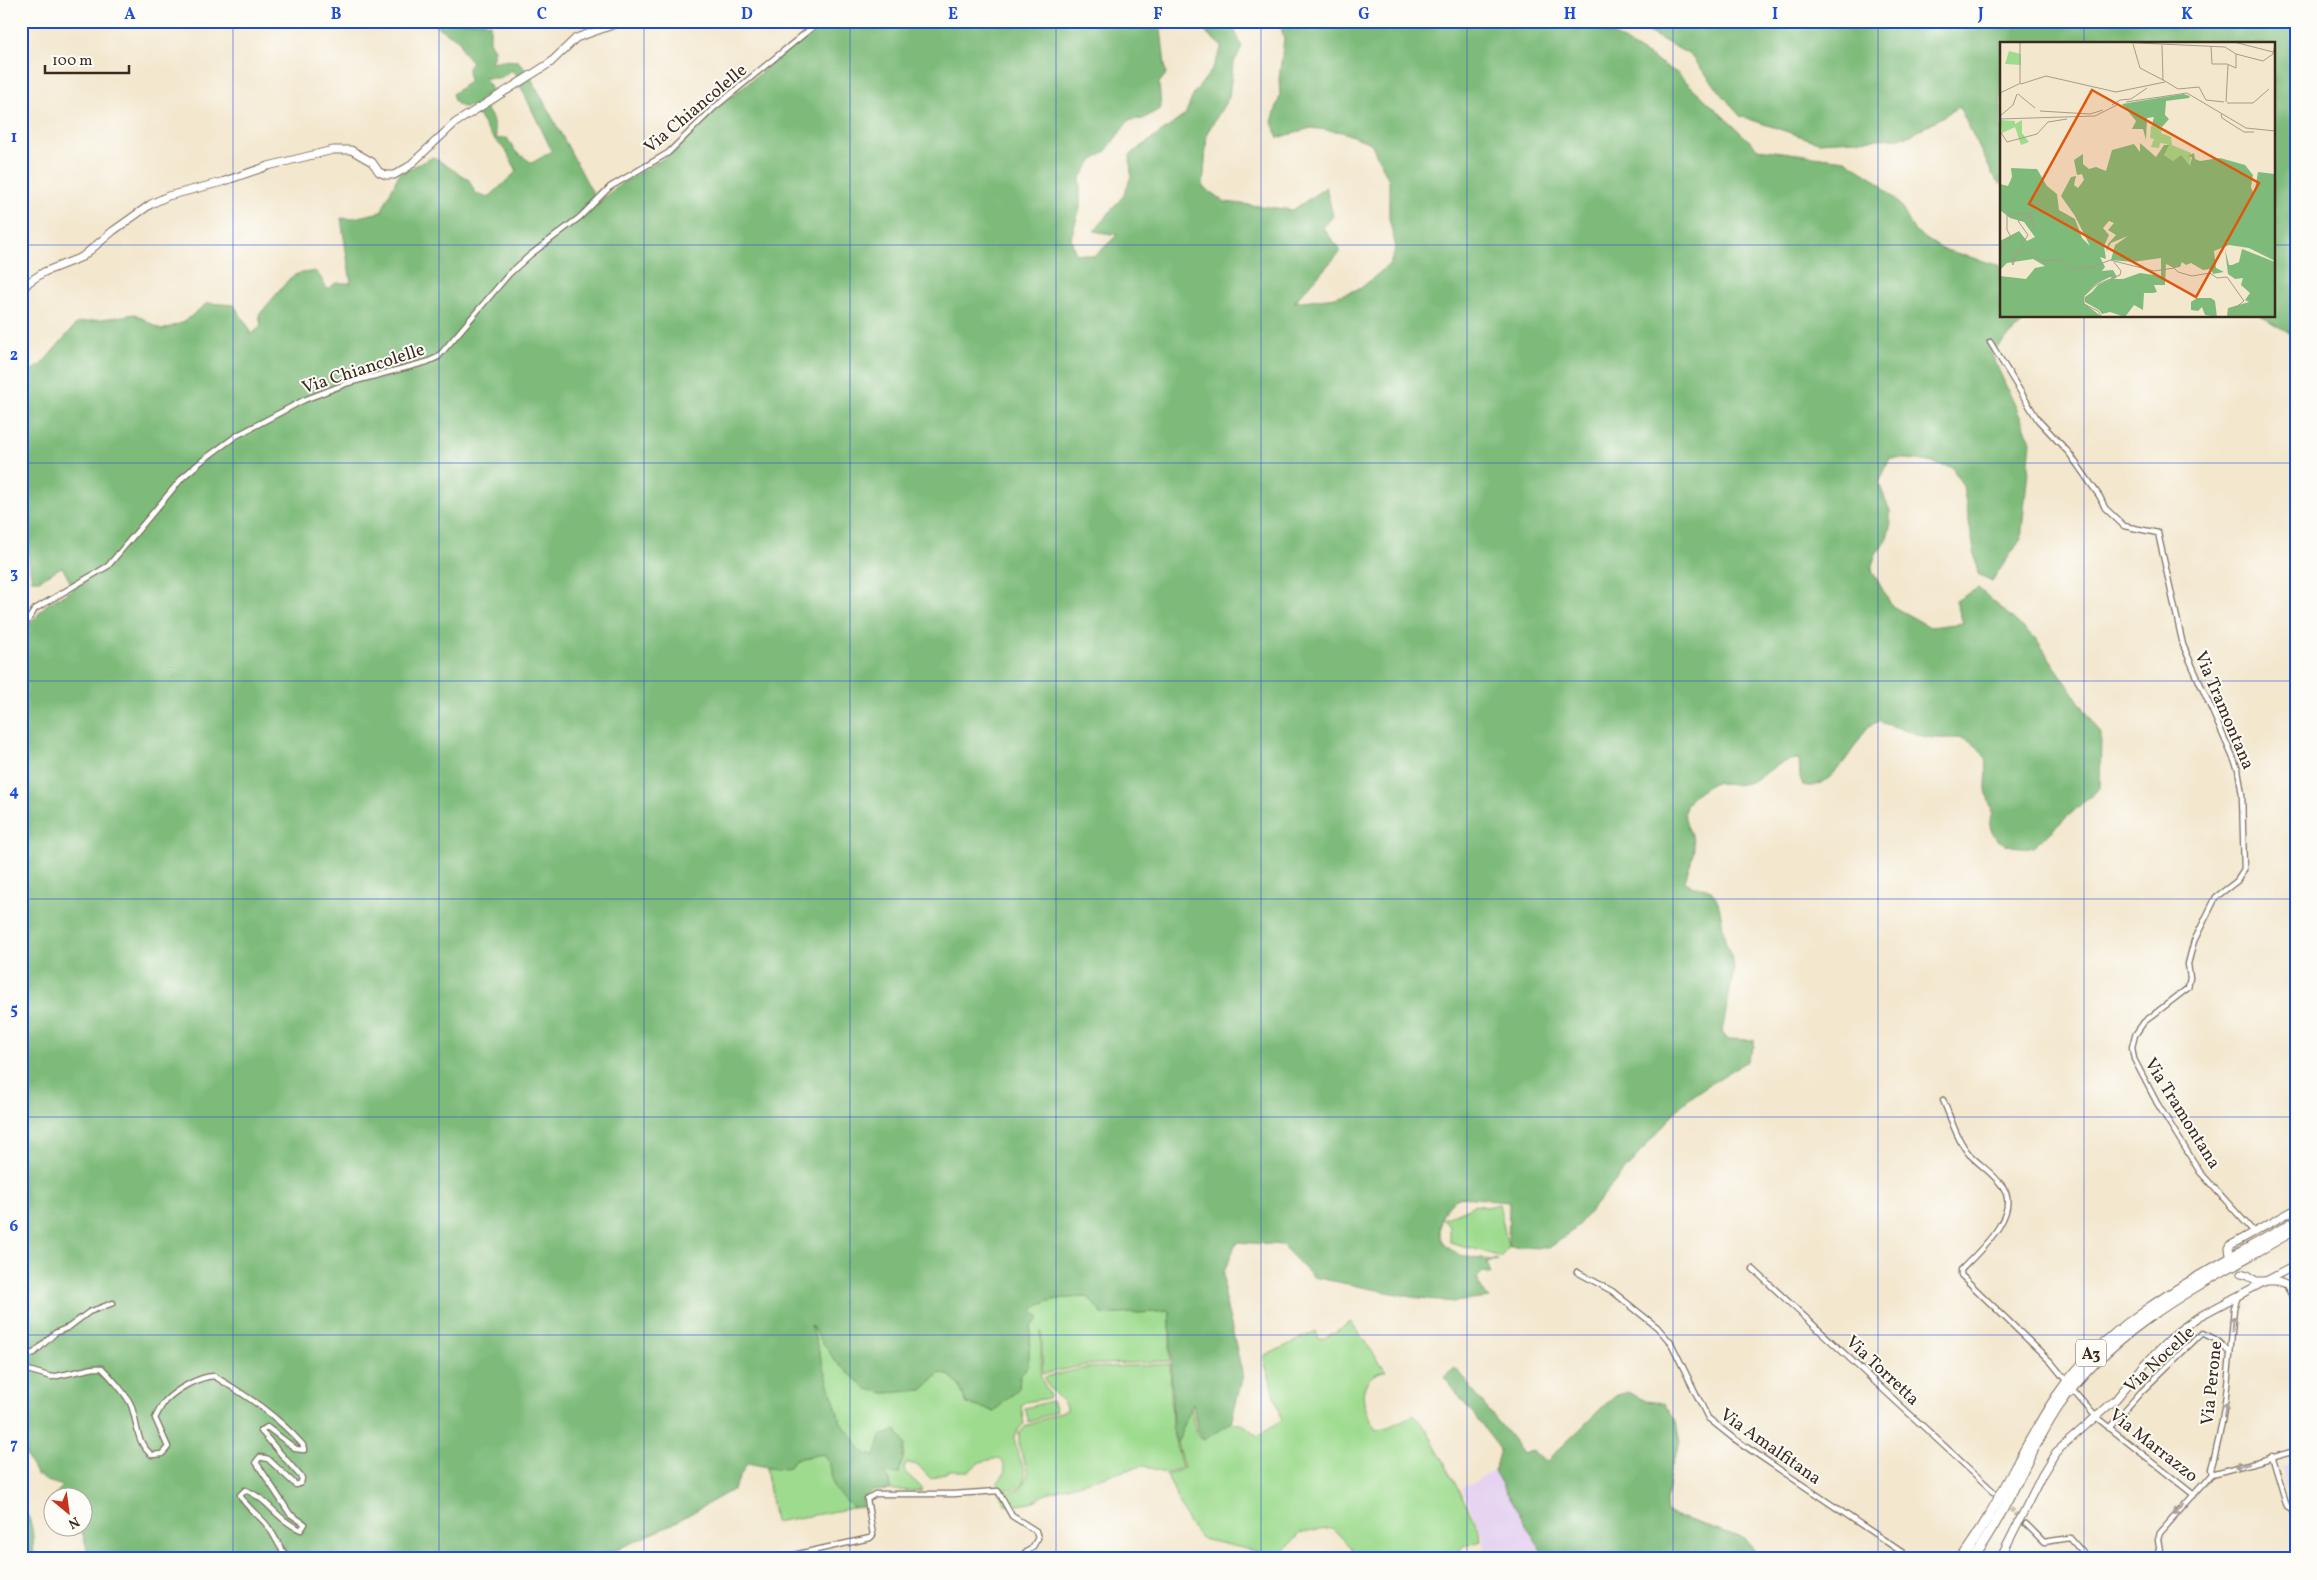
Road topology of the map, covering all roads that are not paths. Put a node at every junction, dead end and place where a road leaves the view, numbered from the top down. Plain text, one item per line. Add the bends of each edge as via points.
1 (624, 21) edge
2 (820, 21) edge
3 (21, 291) edge
4 (1990, 342) dead end
5 (21, 631) edge
6 (1944, 1100) dead end
7 (2296, 1209) edge
8 (2296, 1220) edge
9 (2296, 1229) edge
10 (2254, 1232) junction
11 (2230, 1254) dead end
12 (2294, 1266) edge
13 (1753, 1269) dead end
14 (1577, 1272) dead end
15 (2280, 1274) junction
16 (2247, 1279) junction
17 (2264, 1282) junction
18 (2286, 1285) junction
19 (2255, 1286) junction
20 (2247, 1290) junction
21 (2239, 1295) junction
22 (113, 1303) dead end
23 (2296, 1303) edge
24 (2230, 1353) junction
25 (21, 1356) edge
26 (21, 1368) edge
27 (2064, 1378) dead end
28 (2075, 1393) dead end
29 (2096, 1417) junction
30 (2110, 1428) junction
31 (2296, 1451) edge
32 (2276, 1456) junction
33 (2212, 1474) junction
34 (1994, 1492) dead end
35 (2194, 1495) junction
36 (2296, 1515) edge
37 (2026, 1524) tunnel mouth
38 (289, 1559) edge
39 (784, 1559) edge
40 (1018, 1559) edge
41 (1912, 1559) edge
42 (1961, 1559) edge
43 (1972, 1559) edge
44 (2000, 1559) edge
45 (2088, 1559) edge
46 (2161, 1559) edge

1 - 3 main road via 576,38 550,63 455,123 408,167 394,174 379,172 372,162 351,150 333,150 168,196 119,227 82,258 44,272
2 - 5 street, Via Chiancolelle via 715,107 668,153 610,187 580,217 530,255 509,274 438,357 348,383 304,400 236,436 183,477 108,566 35,609
4 - 10 street, Via Tramontana via 2038,420 2069,454 2105,508 2124,526 2158,533 2183,645 2238,769 2244,870 2237,881 2216,897 2194,941 2188,964 2188,988 2144,1022 2132,1047 2134,1060 2157,1103 2200,1172
6 - 27 street via 1962,1144 2003,1188 2008,1202 2007,1213 1961,1275
7 - 10 main road
8 - 42 highway, A3 via 2137,1315 2092,1352 2044,1415 1986,1522
9 - 43 highway, A3 via 2142,1321 2099,1357 2072,1387 2051,1418
10 - 11 main road via 2231,1245
12 - 15 main road
12 - 18 main road via 2286,1274
13 - 34 street, Via Torretta
14 - 41 street, Via Amalfitana via 1612,1291 1657,1327 1671,1343 1708,1418
15 - 17 main road
15 - 18 main road
16 - 17 main road via 2239,1270 2256,1281
16 - 19 main road
16 - 20 main road
17 - 18 main road via 2276,1281
17 - 19 main road
18 - 23 street
19 - 20 main road
20 - 21 main road
24 -> 21 street, Via Perone via 2234,1308
21 - 29 main road via 2178,1332
22 - 25 street via 89,1312 55,1333 34,1353
24 - 30 street, Via Nocelle via 2215,1339 2202,1333 2141,1392
33 -> 24 street, Via Perone via 2222,1432
26 - 38 street via 52,1377 102,1368 131,1405 137,1434 152,1455 162,1454 168,1447 155,1418 165,1402 205,1376 214,1376 257,1402 303,1445 304,1450 296,1450 268,1427 262,1431 302,1478 296,1485 268,1459 260,1457 256,1462 290,1514 305,1524 301,1530 288,1524 254,1493 245,1490 240,1495 269,1528
28 - 29 street, Via Marrazzo
29 - 30 street, Via Marrazzo
29 - 44 main road via 2056,1452
30 - 35 street, Via Marrazzo
31 - 32 street
32 -> 33 street
32 - 36 street via 2287,1506
33 - 35 street
35 -> 46 street via 2160,1532
37 - 45 street via 2044,1542 2070,1538
39 - 40 street via 870,1538 867,1499 874,1494 998,1491 1012,1516 1036,1531 1038,1538 1032,1548

